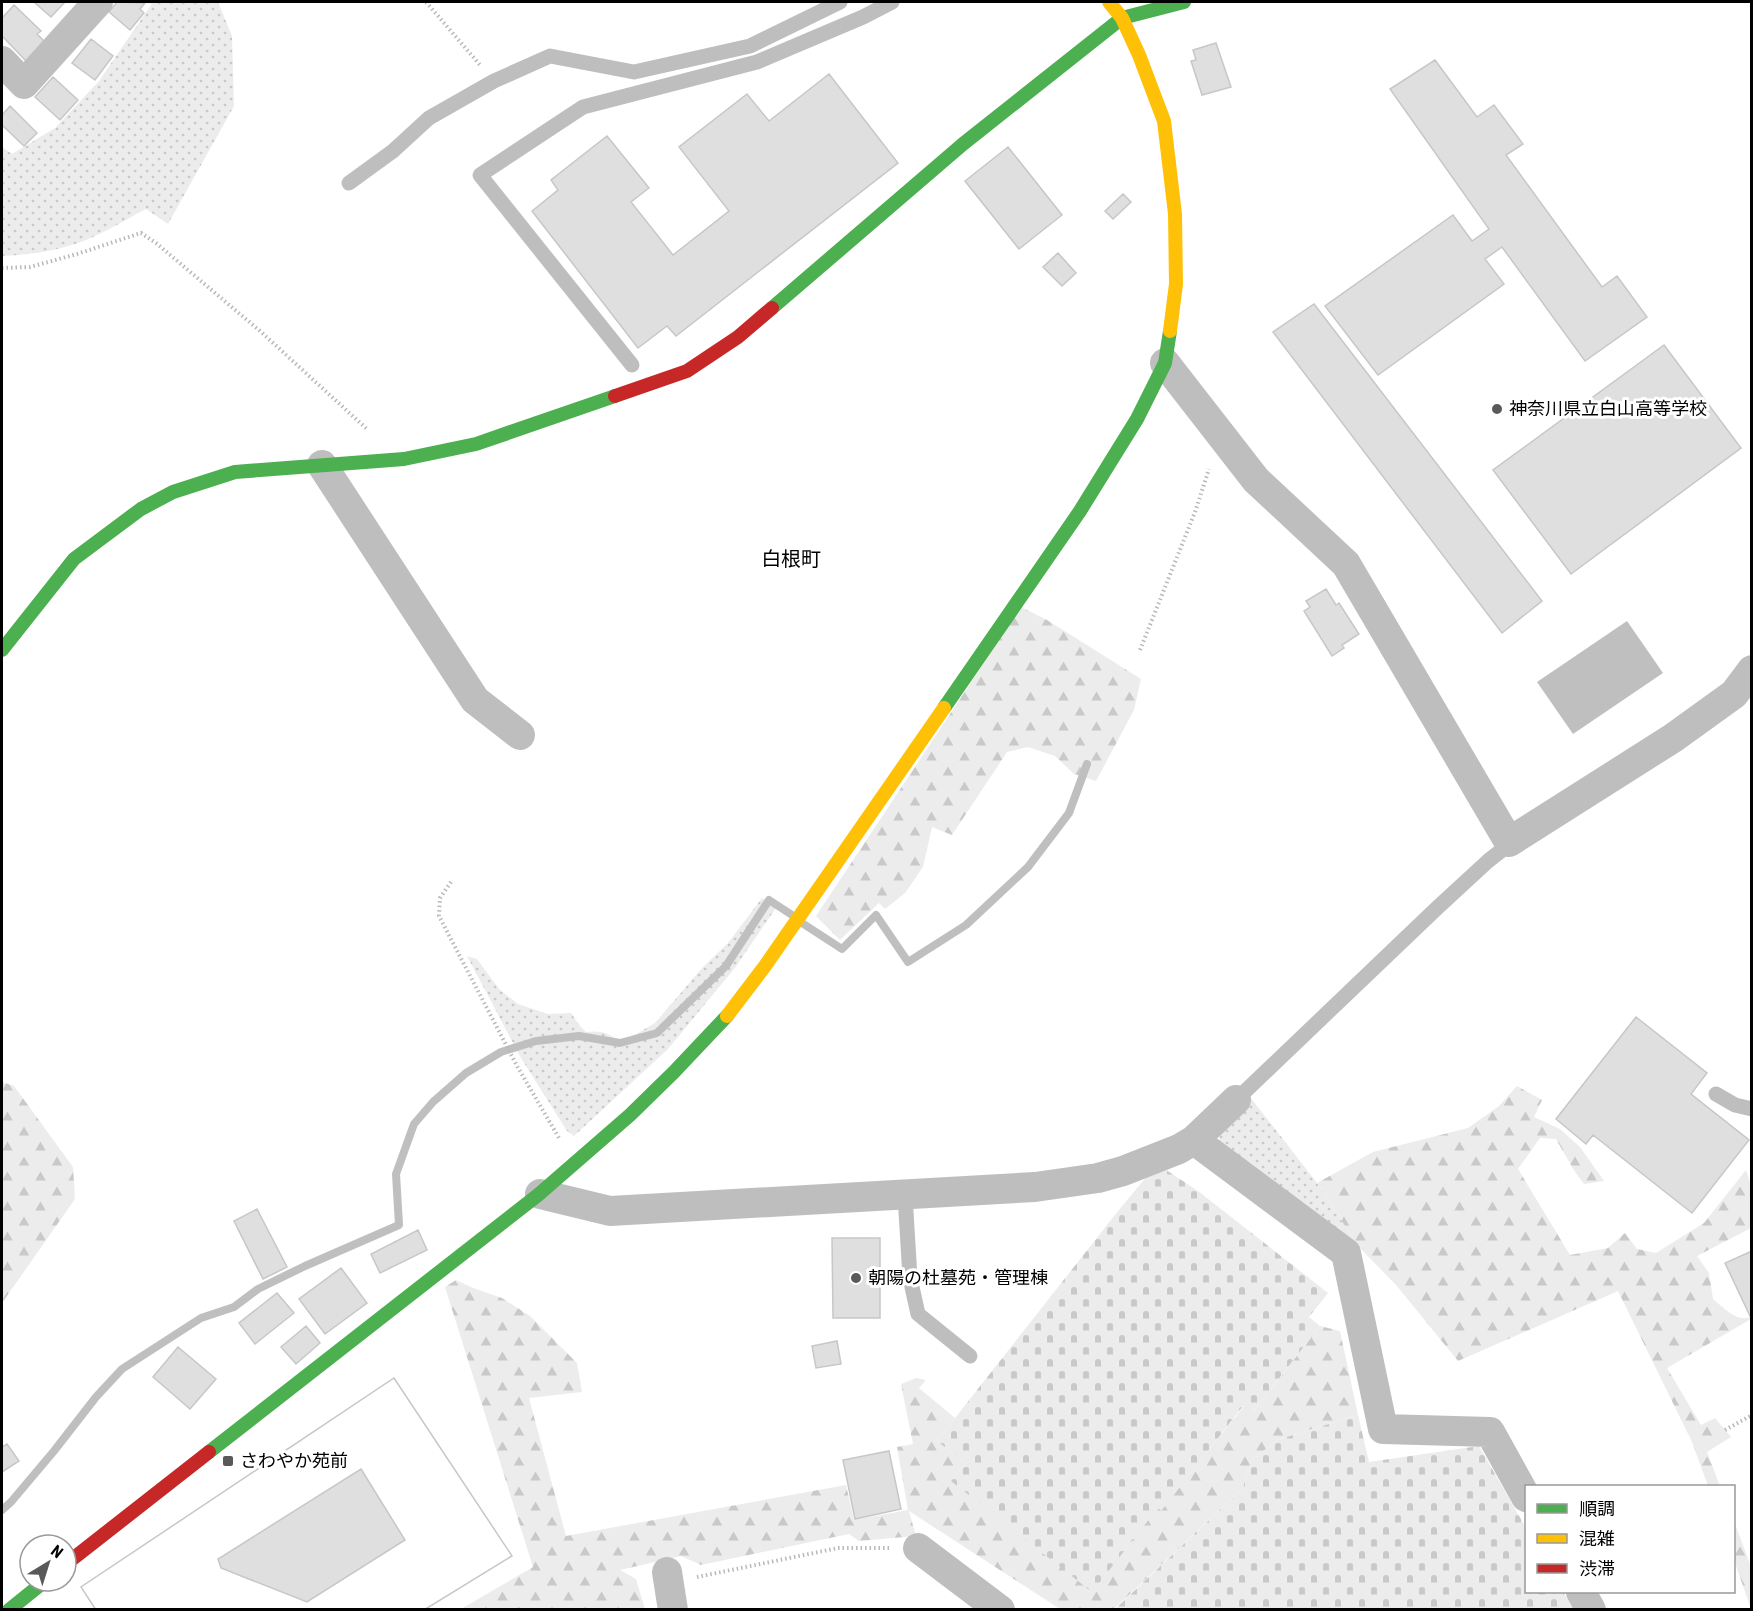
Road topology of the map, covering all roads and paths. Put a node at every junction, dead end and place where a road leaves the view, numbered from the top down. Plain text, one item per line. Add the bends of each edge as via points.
1 (98, 2) edge
2 (426, 2) edge
3 (840, 2) edge
4 (891, 2) edge
5 (1109, 2) edge
6 (1184, 2) edge
7 (1122, 18) junction
8 (2, 61) edge
9 (494, 81) junction
10 (349, 183) dead end
11 (2, 268) edge
12 (1165, 363) junction
13 (632, 365) dead end
14 (1221, 434) junction
15 (404, 459) junction
16 (322, 465) junction
17 (2, 650) edge
18 (1140, 650) dead end
19 (1752, 670) edge
20 (1743, 700) edge
21 (520, 735) dead end
22 (1509, 842) junction
23 (451, 882) dead end
24 (1716, 1094) dead end
25 (1236, 1100) joint
26 (1752, 1109) edge
27 (1194, 1140) junction
28 (574, 1165) junction
29 (540, 1194) junction
30 (905, 1195) junction
31 (970, 1356) dead end
32 (1752, 1415) edge
33 (1725, 1430) dead end
34 (1525, 1493) edge
35 (918, 1548) joint
36 (78, 1555) edge
37 (667, 1572) joint
38 (30, 1593) edge
39 (1582, 1593) edge
40 (9, 1610) edge
41 (673, 1610) edge
42 (1000, 1610) edge
43 (1591, 1610) edge

1 - 8 street via 24,84
2 - 9 path
3 - 9 lane via 750,46 634,72 550,56
4 - 13 lane via 757,62 583,107 480,175
5 - 7 street
6 - 7 street
7 - 12 street via 1164,121 1176,214 1176,284
7 - 15 street via 963,144 738,337 687,371 476,444
9 - 10 lane via 429,118
11 - 15 path via 30,267 141,233 260,331
12 - 14 street
12 - 28 street via 1137,419 1080,511 765,966 718,1026 673,1074
14 - 18 path via 1195,512
14 - 22 street via 1256,480 1346,564
15 - 16 street
16 - 17 street via 235,472 173,492 141,509 74,560
16 - 21 street via 475,700
19 - 20 street
20 - 22 street via 1673,738
22 - 25 lane
23 - 28 path via 440,898 439,916
24 - 26 lane
25 - 27 street
27 - 30 street via 1098,1178 1035,1187
27 - 34 street via 1346,1252 1383,1429 1490,1432
28 - 29 street
29 - 30 street via 610,1211
29 - 36 street
30 - 31 lane via 910,1278 918,1314
32 - 33 path
35 - 37 path via 838,1548 694,1577
35 - 42 street
37 - 41 street
38 - 40 street
39 - 43 street

